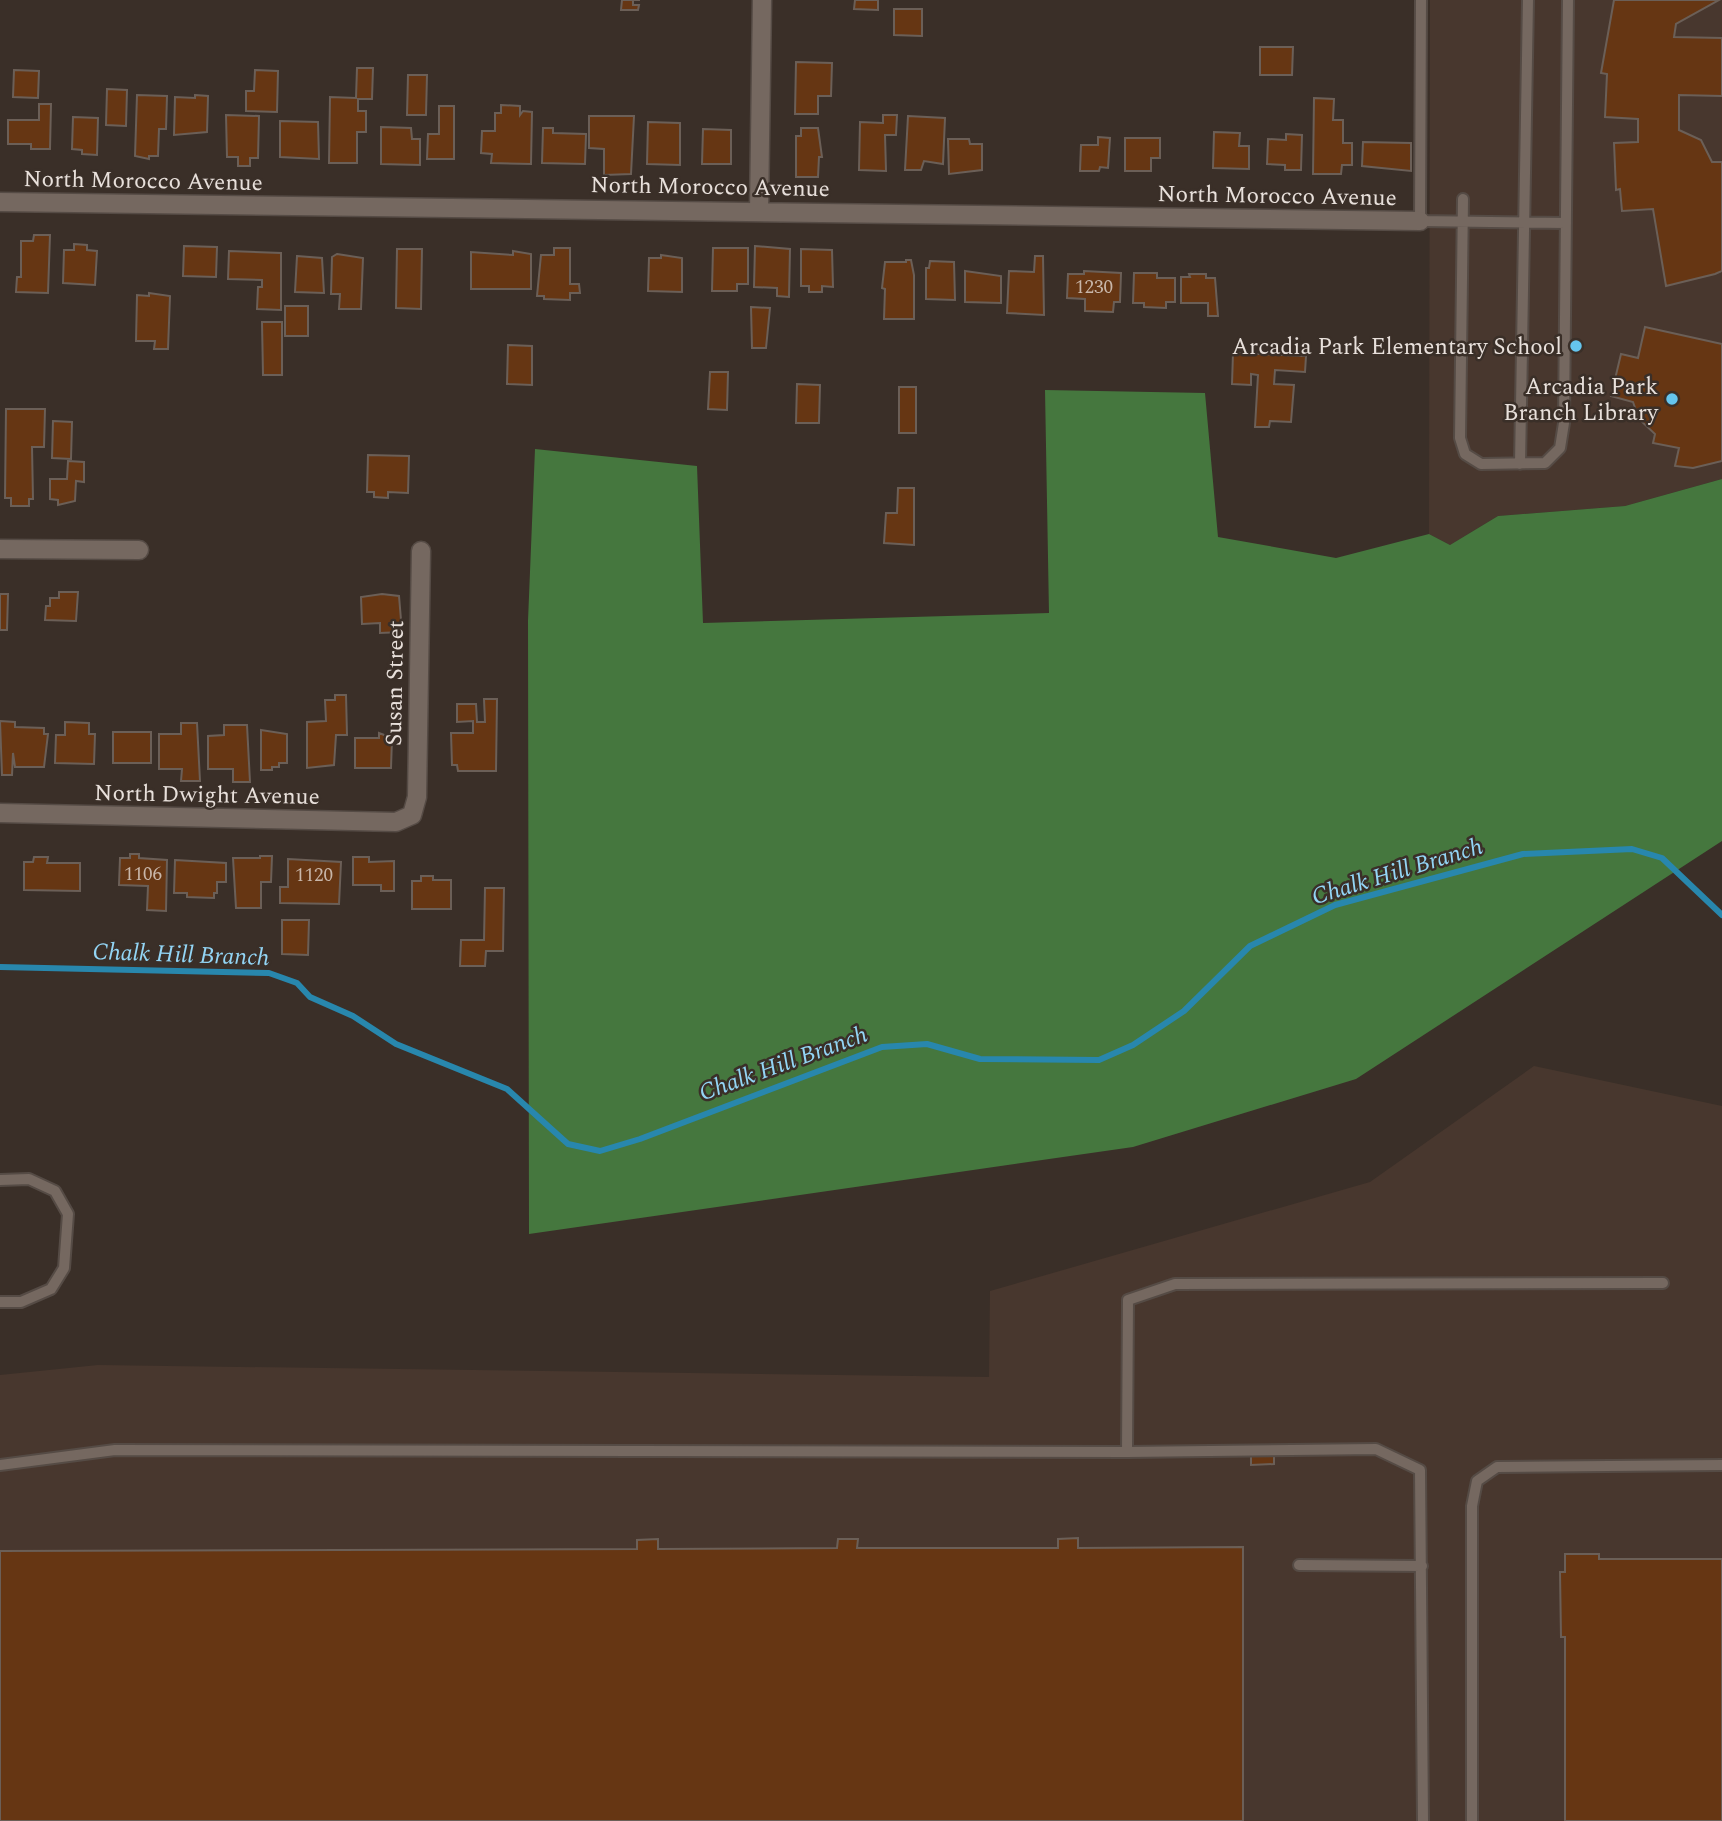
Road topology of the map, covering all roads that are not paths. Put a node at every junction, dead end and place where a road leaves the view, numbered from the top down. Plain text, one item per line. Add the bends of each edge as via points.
1 (762, 0) edge
2 (1422, 0) edge
3 (1528, 0) edge
4 (1568, 0) edge
5 (1463, 199) dead end
6 (0, 202) edge
7 (759, 211) junction
8 (1420, 221) junction
9 (1462, 222) junction
10 (1523, 222) junction
11 (1566, 223) junction
12 (1520, 464) junction
13 (0, 549) edge
14 (139, 550) dead end
15 (421, 551) dead end
16 (0, 813) edge
17 (412, 815) joint
18 (0, 1180) edge
19 (1662, 1283) dead end
20 (0, 1302) edge
21 (1127, 1452) junction
22 (0, 1465) edge
23 (1722, 1465) edge
24 (1299, 1564) dead end
25 (1422, 1566) junction
26 (1423, 1821) edge
27 (1472, 1821) edge

1 - 7 street
2 - 8 lane
3 - 10 lane
4 - 11 lane
5 - 9 lane
6 - 7 street, North Morocco Avenue
7 - 8 street, North Morocco Avenue
8 - 9 lane
9 - 10 lane
9 - 12 lane via 1460,438 1465,454 1481,464
10 - 11 lane
10 - 12 lane
11 - 12 lane via 1560,448 1545,463
13 - 14 street
15 - 17 street, Susan Street
16 - 17 street, North Dwight Avenue via 396,822
18 - 20 lane via 29,1179 55,1191 68,1214 64,1268 51,1289 21,1302
19 - 21 lane via 1175,1284 1128,1300
21 - 22 lane via 115,1450
21 - 25 lane via 1376,1449 1420,1470
23 - 27 lane via 1497,1467 1477,1481 1472,1506
24 - 25 lane
25 - 26 lane

